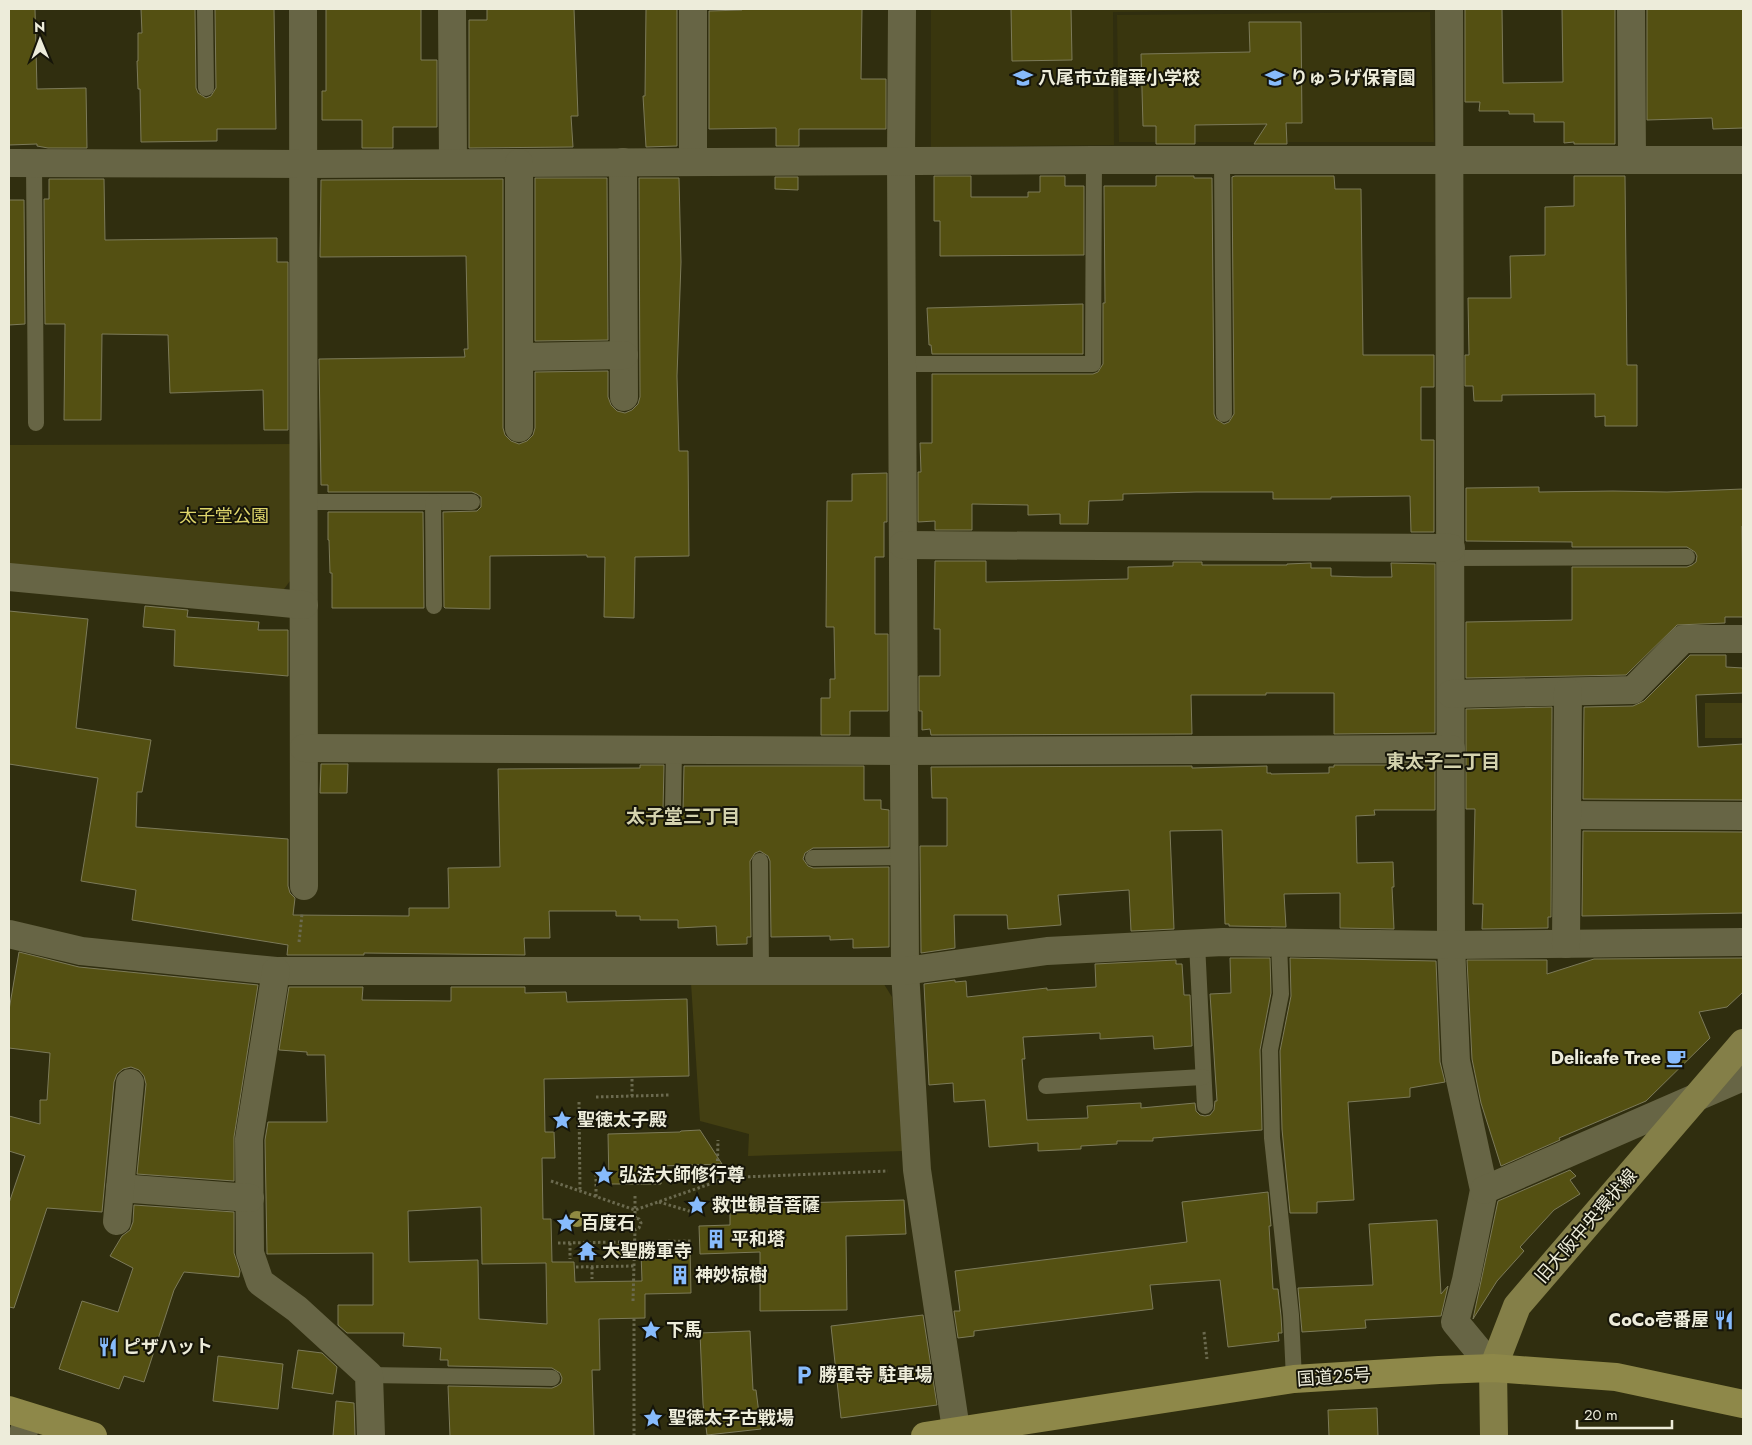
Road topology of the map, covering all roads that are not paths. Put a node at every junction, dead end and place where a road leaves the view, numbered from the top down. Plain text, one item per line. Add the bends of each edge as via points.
1 (205, 9) edge
2 (303, 9) edge
3 (452, 9) edge
4 (693, 9) edge
5 (902, 9) edge
6 (1449, 9) edge
7 (1631, 9) edge
8 (206, 88) dead end
9 (1094, 160) junction
10 (1222, 160) junction
11 (1449, 160) junction
12 (1632, 160) junction
13 (1743, 160) edge
14 (901, 161) junction
15 (623, 162) junction
16 (693, 162) junction
17 (22, 163) edge
18 (453, 163) junction
19 (519, 163) junction
20 (304, 164) junction
21 (624, 355) junction
22 (519, 357) junction
23 (902, 364) junction
24 (624, 397) dead end
25 (1224, 414) dead end
26 (36, 423) dead end
27 (519, 428) dead end
28 (304, 502) junction
29 (433, 502) junction
30 (472, 502) dead end
31 (903, 545) junction
32 (1451, 553) junction
33 (1687, 557) dead end
34 (9, 577) edge
35 (304, 605) junction
36 (434, 606) dead end
37 (1743, 639) edge
38 (1568, 692) junction
39 (1451, 694) junction
40 (304, 748) junction
41 (1451, 748) junction
42 (674, 750) junction
43 (904, 751) junction
44 (673, 810) dead end
45 (1567, 815) junction
46 (1743, 816) edge
47 (904, 857) junction
48 (813, 858) dead end
49 (760, 861) dead end
50 (304, 886) road end
51 (9, 934) edge
52 (1743, 942) edge
53 (1197, 943) junction
54 (1278, 943) junction
55 (1566, 944) junction
56 (1451, 945) junction
57 (286, 971) junction
58 (761, 971) junction
59 (905, 971) junction
60 (1743, 1043) edge
61 (1203, 1077) junction
62 (1743, 1077) edge
63 (130, 1083) dead end
64 (1046, 1086) dead end
65 (1697, 1097) junction
66 (1205, 1106) dead end
67 (120, 1188) junction
68 (1484, 1190) junction
69 (250, 1198) junction
70 (118, 1221) dead end
71 (1492, 1368) junction
72 (369, 1375) junction
73 (552, 1378) dead end
74 (1294, 1379) junction
75 (1743, 1404) edge
76 (20, 1421) edge
77 (957, 1434) edge
78 (93, 1436) edge
79 (371, 1436) edge
80 (925, 1436) edge
81 (1494, 1436) edge

1 - 8 lane
2 - 20 street
3 - 18 street
4 - 16 street
5 - 14 street
6 - 11 street
7 - 12 street
9 - 10 street
9 - 14 street
9 - 23 lane via 1094,364
10 - 11 street
10 - 25 lane
11 - 12 street
11 - 32 street
12 - 13 street
14 - 16 street
14 - 23 street
15 - 16 street
15 - 19 street
15 - 21 street
17 - 20 street
17 - 26 lane
18 - 19 street
18 - 20 street
19 - 22 street
20 - 28 street
21 - 22 street
21 - 24 street
22 - 27 street
23 - 31 street
28 - 29 lane
28 - 35 street
29 - 30 lane
29 - 36 lane
31 - 32 street
31 - 43 street
32 - 33 lane
32 - 39 street
34 - 35 street
35 - 40 street
37 - 38 street via 1683,639 1633,690
38 - 39 street
38 - 45 street
39 - 41 street
40 - 42 street
40 - 50 street
41 - 43 street
41 - 56 street
42 - 43 street
42 - 44 lane
43 - 47 street
45 - 46 street
45 - 55 street
47 - 48 lane
47 - 59 street
49 - 58 lane
51 - 57 street via 81,951
52 - 55 street
53 - 54 street
53 - 59 street via 1047,951
53 - 61 lane
54 - 56 street
54 - 74 lane via 1281,994 1270,1050 1272,1138 1291,1315
55 - 56 street
56 - 68 street via 1456,1061
57 - 58 street
57 - 69 street via 249,1139
58 - 59 street
59 - 77 street via 917,1170
60 - 65 main road, 旧大阪中央環状線
61 - 64 lane
61 - 66 lane
62 - 65 street
63 - 67 street
65 - 68 street
65 - 71 main road, 旧大阪中央環状線 via 1517,1306
67 - 69 street
67 - 70 street
68 - 71 street via 1455,1322
69 - 72 street via 250,1252 260,1282 297,1309
71 - 74 highway, 国道25号
71 - 75 highway, 国道25号 via 1616,1377
71 - 81 main road, 旧大阪中央環状線
72 - 73 lane
72 - 79 street
74 - 77 highway, 国道25号
76 - 78 highway
77 - 80 highway, 国道25号

